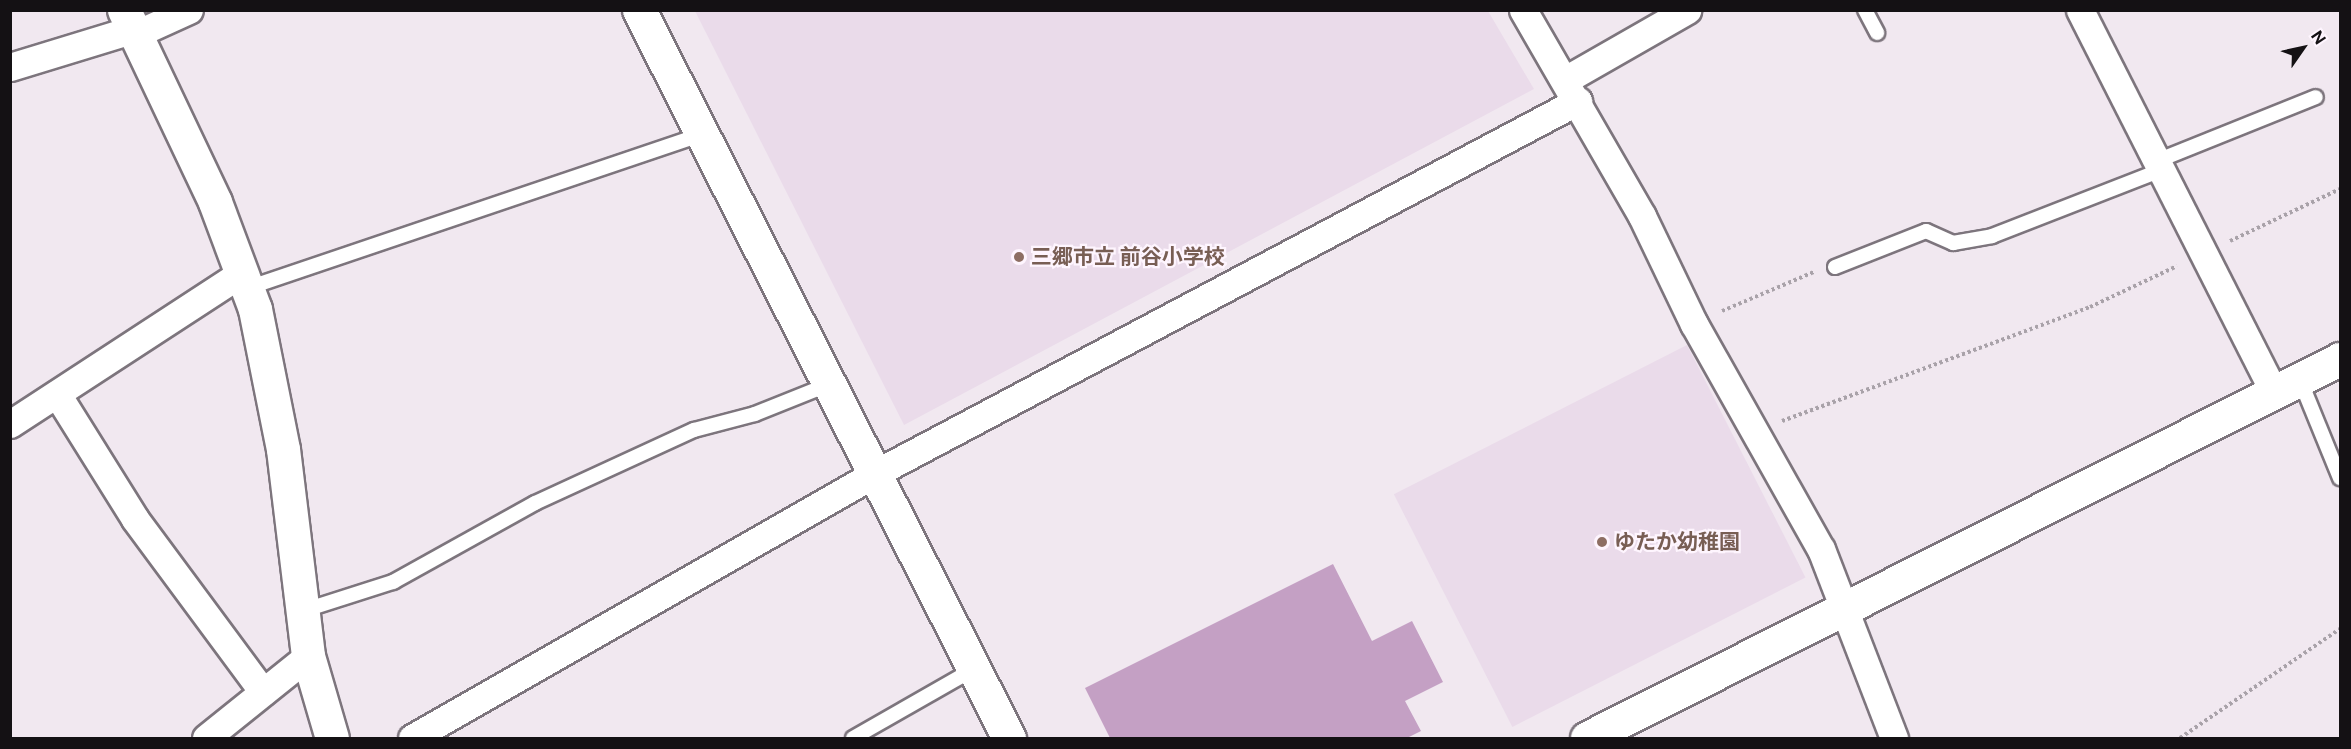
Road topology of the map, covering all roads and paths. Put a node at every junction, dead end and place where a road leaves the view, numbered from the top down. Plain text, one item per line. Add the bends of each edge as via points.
1 (189, 10) edge
2 (639, 10) edge
3 (1523, 10) edge
4 (1687, 10) edge
5 (1865, 10) edge
6 (2080, 10) edge
7 (131, 25) edge
8 (1877, 33) dead end
9 (10, 67) edge
10 (1571, 91) junction
11 (2316, 97) dead end
12 (703, 134) junction
13 (2159, 166) junction
14 (2340, 189) edge
15 (2204, 253) junction
16 (1835, 267) joint
17 (246, 280) junction
18 (1694, 324) junction
19 (2340, 359) edge
20 (830, 384) junction
21 (2287, 386) junction
22 (57, 394) junction
23 (10, 424) edge
24 (1755, 431) junction
25 (874, 474) junction
26 (2340, 478) edge
27 (1847, 608) junction
28 (302, 611) junction
29 (2340, 628) edge
30 (308, 657) junction
31 (974, 669) junction
32 (263, 692) junction
33 (206, 738) edge
34 (332, 738) edge
35 (412, 738) edge
36 (853, 738) edge
37 (1009, 738) edge
38 (1587, 738) edge
39 (1894, 738) edge
40 (2180, 738) edge

1 - 7 street
2 - 12 street
3 - 10 street
4 - 10 street
5 - 8 lane
6 - 13 street
7 - 9 street
7 - 17 street
10 - 18 street via 1642,216
10 - 25 street
11 - 13 lane
12 - 17 lane
12 - 20 street
13 - 15 street
13 - 16 lane via 1992,236 1953,243 1926,231
14 - 15 path
15 - 21 street
15 - 24 path via 2090,308
16 - 18 path
17 - 22 street
17 - 28 street via 283,449
18 - 24 street
19 - 21 street
20 - 25 street
20 - 28 lane via 755,414 694,430 535,503 393,582
21 - 26 lane
21 - 27 street
22 - 23 street
22 - 32 street via 135,519
24 - 27 street via 1821,549
25 - 31 street
25 - 35 street
27 - 38 street
27 - 39 street
28 - 30 street
29 - 40 path
30 - 32 street
30 - 34 street
31 - 36 lane
31 - 37 street
32 - 33 street

